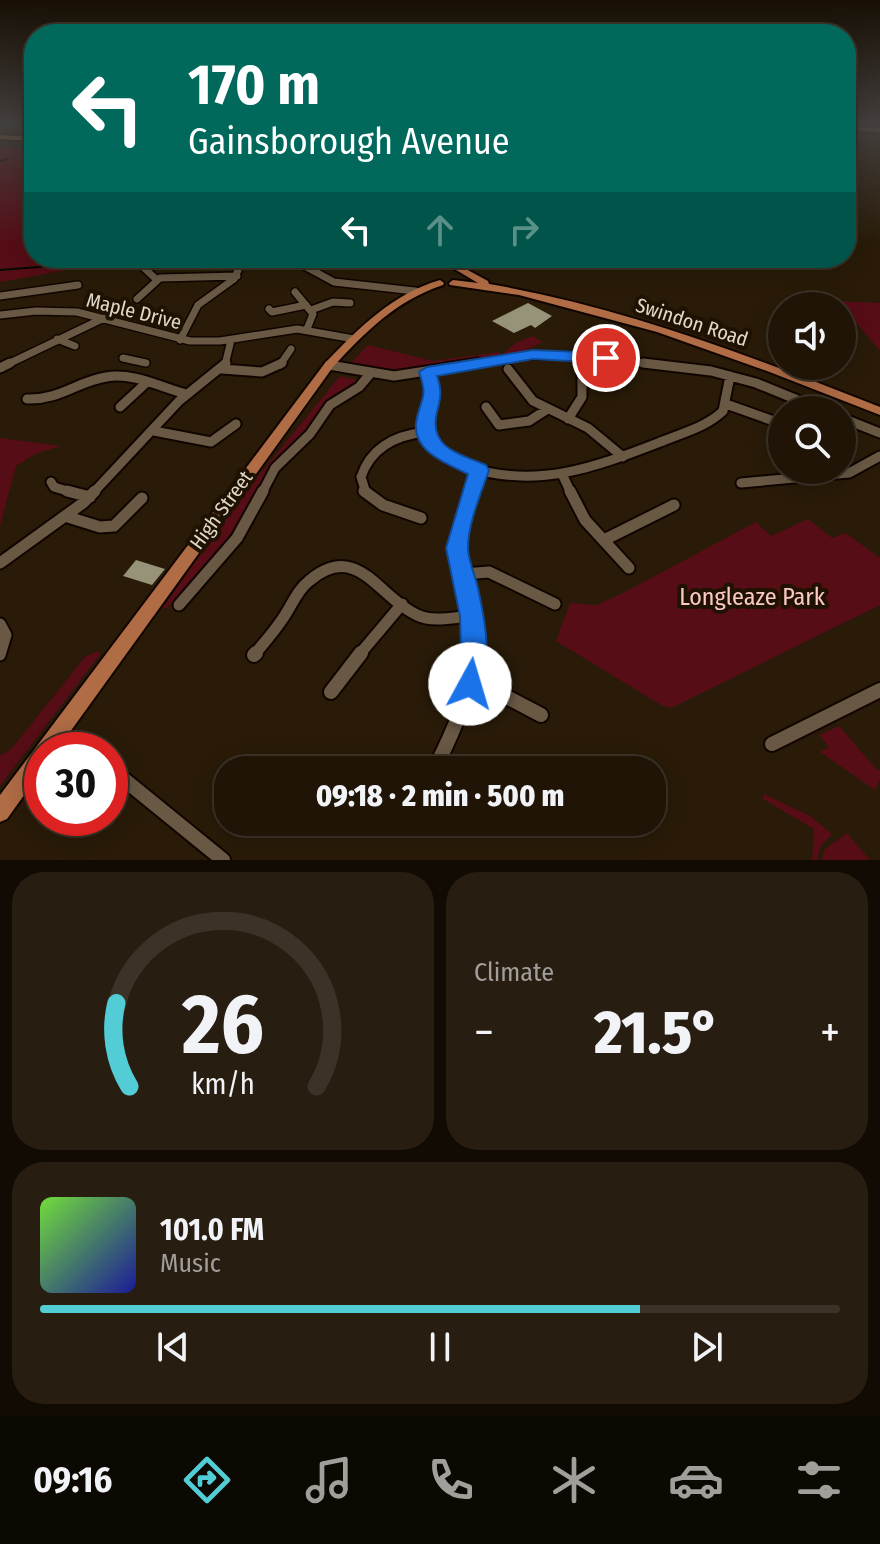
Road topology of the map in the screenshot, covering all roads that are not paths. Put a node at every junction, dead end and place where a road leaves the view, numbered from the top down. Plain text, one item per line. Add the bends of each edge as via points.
1 (239, 268) edge
2 (308, 268) edge
3 (410, 268) edge
4 (429, 268) edge
5 (463, 268) edge
6 (467, 268) edge
7 (145, 269) dead end
8 (237, 276) junction
9 (424, 276) junction
10 (156, 279) junction
11 (440, 283) junction
12 (453, 283) junction
13 (81, 285) dead end
14 (488, 285) junction
15 (416, 291) junction
16 (295, 292) dead end
17 (0, 296) edge
18 (137, 299) dead end
19 (350, 303) dead end
20 (308, 308) junction
21 (269, 309) dead end
22 (0, 315) edge
23 (104, 318) junction
24 (307, 329) junction
25 (57, 339) junction
26 (354, 339) junction
27 (180, 340) junction
28 (231, 340) junction
29 (75, 346) dead end
30 (294, 351) dead end
31 (0, 354) edge
32 (123, 358) dead end
33 (14, 360) junction
34 (329, 365) junction
35 (582, 366) dead end
36 (0, 368) edge
37 (222, 369) junction
38 (508, 369) dead end
39 (427, 372) junction
40 (370, 374) junction
41 (122, 376) junction
42 (730, 376) junction
43 (146, 383) junction
44 (186, 394) junction
45 (784, 396) edge
46 (27, 399) dead end
47 (726, 404) junction
48 (120, 407) dead end
49 (486, 407) dead end
50 (546, 410) junction
51 (880, 411) edge
52 (568, 419) junction
53 (768, 419) edge
54 (236, 424) dead end
55 (856, 424) edge
56 (154, 431) junction
57 (426, 432) junction
58 (880, 433) edge
59 (880, 456) edge
60 (623, 457) junction
61 (479, 470) junction
62 (563, 476) junction
63 (51, 482) dead end
64 (741, 483) dead end
65 (90, 497) junction
66 (142, 498) dead end
67 (674, 505) dead end
68 (68, 517) junction
69 (421, 518) dead end
70 (604, 540) junction
71 (0, 563) edge
72 (629, 568) dead end
73 (463, 574) junction
74 (402, 604) junction
75 (555, 604) dead end
76 (179, 605) dead end
77 (472, 616) junction
78 (0, 624) edge
79 (0, 655) edge
80 (254, 655) dead end
81 (470, 684) junction
82 (331, 692) dead end
83 (878, 694) edge
84 (541, 715) dead end
85 (59, 732) edge
86 (772, 744) dead end
87 (441, 756) edge
88 (24, 779) edge
89 (128, 783) edge
90 (0, 812) edge
91 (218, 859) edge

1 - 8 street
2 - 15 street via 334,282
3 - 9 main road
4 - 9 main road, High Street
5 - 12 main road via 463,278
6 - 14 main road, Swindon Road
7 - 10 street
8 - 10 street
8 - 27 street via 198,305
9 - 11 main road
9 - 15 main road, High Street
10 - 18 street
11 - 12 main road, Swindon Road
11 - 15 main road, High Street
12 - 14 main road, Swindon Road
13 - 17 street
14 - 51 main road, Swindon Road via 686,336
15 - 26 main road, High Street
16 - 20 street
19 - 20 street
20 - 21 street
20 - 24 street via 313,318
22 - 23 street, Maple Drive via 52,311
23 - 25 street
23 - 27 street, Maple Drive
24 - 26 street, Maple Drive
24 - 28 street, Maple Drive
25 - 29 street
25 - 33 street
26 - 34 main road, High Street
27 - 28 street, Maple Drive
28 - 37 street
30 - 37 street via 268,371
31 - 33 street
32 - 41 street via 142,362
33 - 36 street
34 - 40 street
34 - 85 main road, High Street
35 - 52 street via 582,397
37 - 44 street
38 - 50 street
39 - 40 street
39 - 42 street via 561,354
39 - 57 street via 434,391
40 - 76 street via 330,405 310,434 275,468 237,538
41 - 43 street
41 - 46 street via 97,379 56,399
42 - 45 street
42 - 47 street
43 - 44 street
43 - 48 street
44 - 56 street
47 - 53 street
47 - 60 street via 709,423
49 - 50 street via 499,425 529,421
50 - 52 street
52 - 60 street
54 - 56 street via 211,442
55 - 58 street
56 - 65 street
57 - 61 street via 442,454
57 - 69 street via 386,443 360,480 373,498
59 - 64 street via 839,476 766,477
60 - 62 street
61 - 62 street via 509,477
61 - 73 street via 457,548
62 - 70 street via 580,513
63 - 65 street
65 - 68 street
66 - 68 street via 114,526
67 - 70 street
68 - 71 street
70 - 72 street
73 - 75 street via 489,572
73 - 77 street
74 - 77 street via 423,617
74 - 80 street via 364,571 325,569 300,589
74 - 82 street
77 - 81 street
78 - 79 street via 7,636
81 - 84 street
81 - 87 street
83 - 86 street
88 - 90 main road, High Street
89 - 91 street

